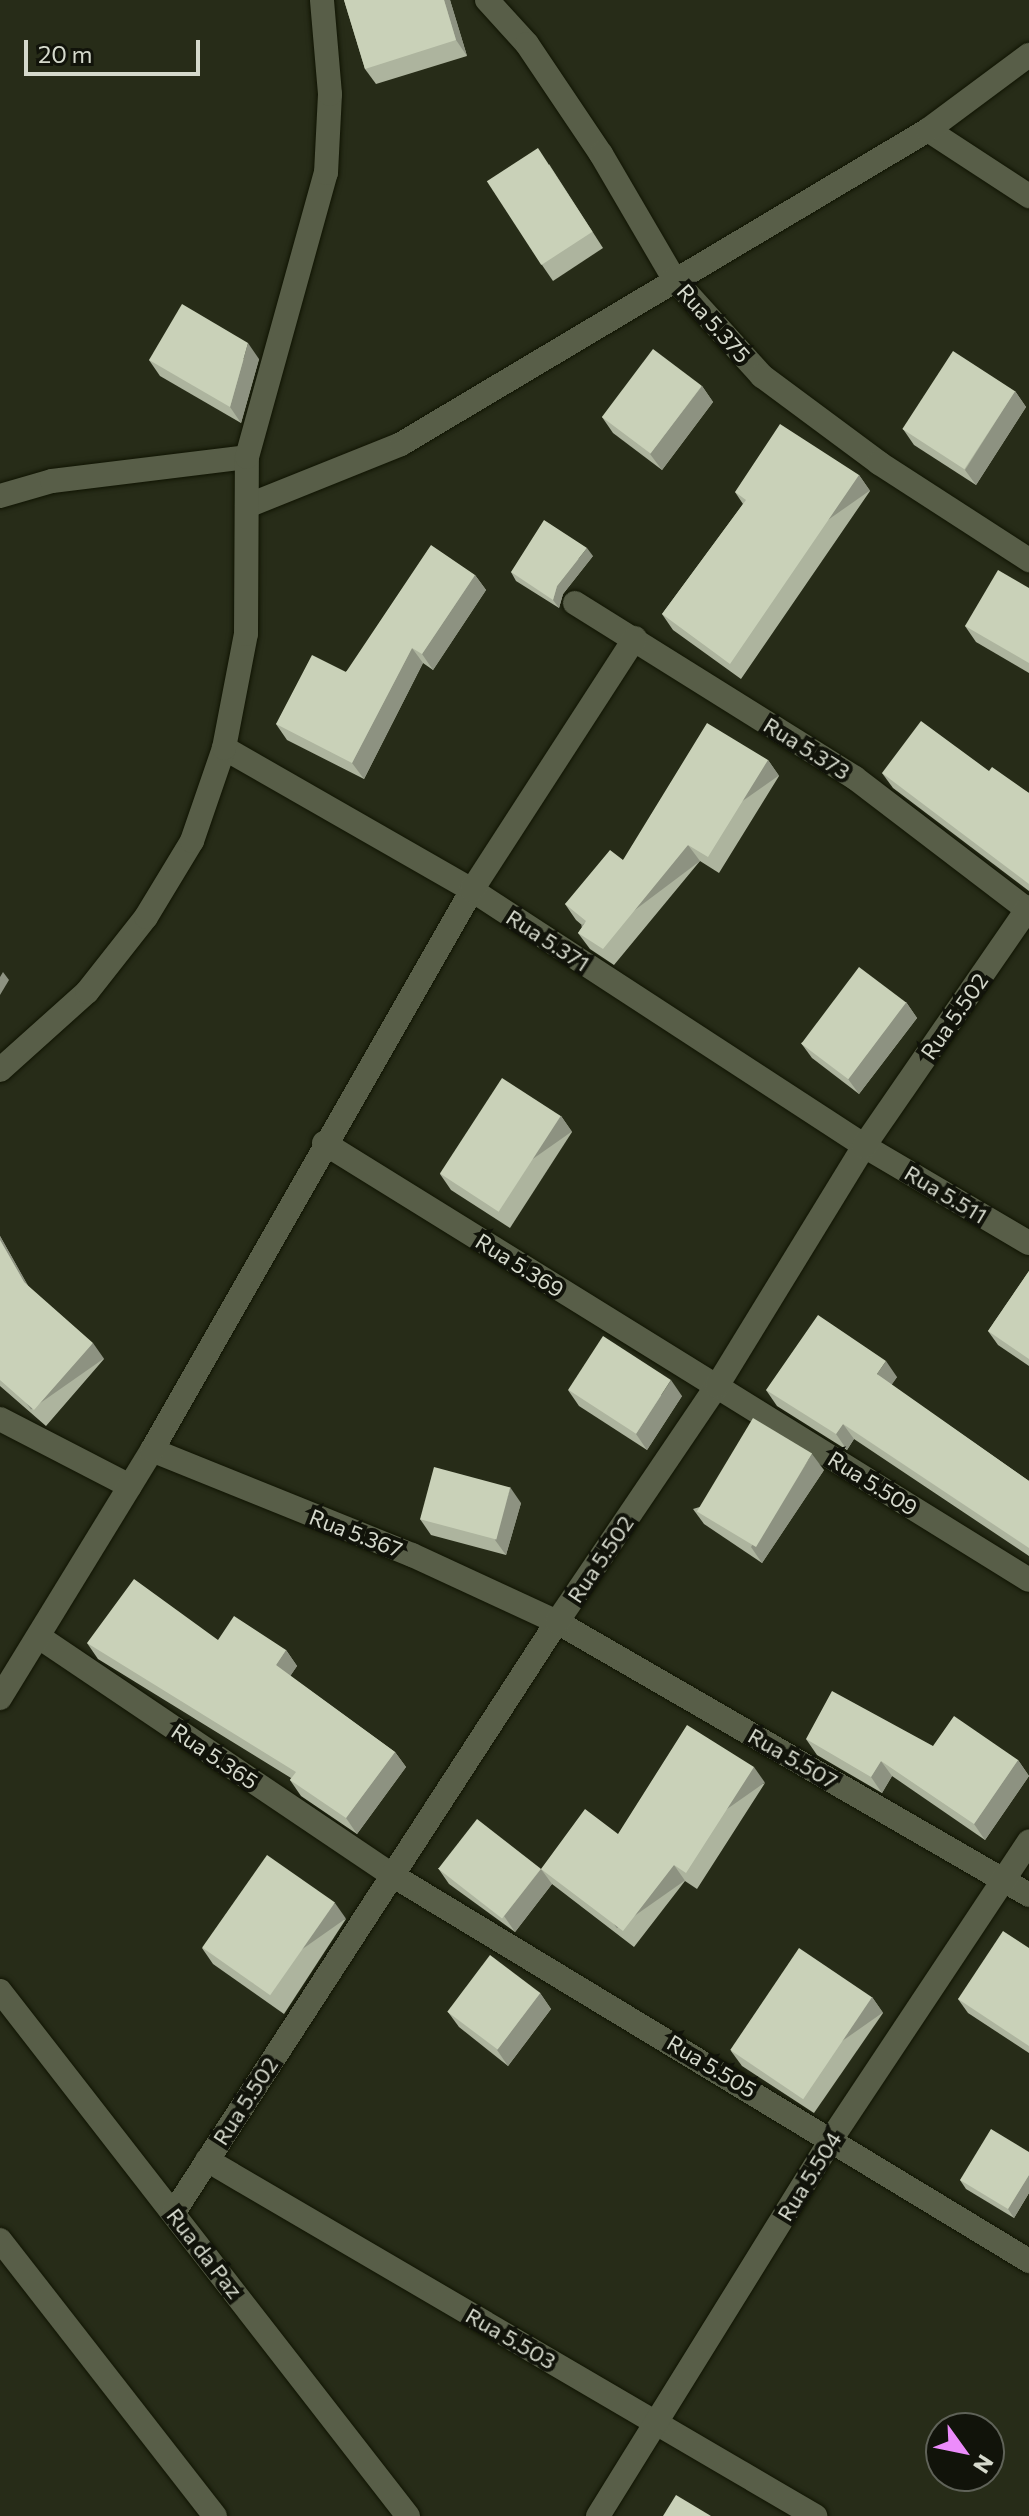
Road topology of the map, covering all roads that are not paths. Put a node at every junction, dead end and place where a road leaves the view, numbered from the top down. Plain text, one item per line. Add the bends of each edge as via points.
1 (322, 0) edge
2 (487, 0) edge
3 (1029, 55) edge
4 (928, 130) junction
5 (1029, 196) edge
6 (674, 279) junction
7 (247, 457) junction
8 (1, 493) edge
9 (247, 506) junction
10 (1029, 560) edge
11 (575, 603) dead end
12 (635, 638) junction
13 (224, 748) junction
14 (472, 890) junction
15 (1028, 910) edge
16 (0, 1070) edge
17 (324, 1143) junction
18 (864, 1146) junction
19 (1029, 1243) edge
20 (717, 1386) junction
21 (0, 1419) edge
22 (152, 1450) junction
23 (130, 1486) junction
24 (1029, 1580) edge
25 (557, 1622) junction
26 (39, 1637) junction
27 (0, 1698) edge
28 (1029, 1841) edge
29 (392, 1875) junction
30 (1004, 1880) junction
31 (1029, 1895) edge
32 (0, 1991) edge
33 (832, 2138) junction
34 (207, 2160) junction
35 (174, 2212) junction
36 (0, 2240) edge
37 (1029, 2261) edge
38 (658, 2424) junction
39 (215, 2516) edge
40 (408, 2516) edge
41 (598, 2516) edge
42 (815, 2516) edge

1 - 7 street via 330,94 326,173
2 - 6 street, Rua 5.375 via 527,44 601,154
3 - 4 street
4 - 5 street
4 - 6 street
6 - 9 street via 401,444
6 - 10 street, Rua 5.375 via 762,376 879,463
7 - 8 street via 52,481
7 - 9 street
9 - 13 street via 246,634
11 - 12 street, Rua 5.373
12 - 14 street
12 - 15 street, Rua 5.373 via 855,778
13 - 14 street, Rua 5.371
13 - 16 street via 192,841 146,917 87,992
14 - 17 street
14 - 18 street, Rua 5.371
15 - 18 street, Rua 5.502
17 - 20 street, Rua 5.369
17 - 22 street
18 - 19 street, Rua 5.511
18 - 20 street, Rua 5.502
20 - 24 street, Rua 5.509
20 - 25 street, Rua 5.502
21 - 23 street
22 - 23 street
22 - 25 street, Rua 5.367 via 412,1555
23 - 26 street
25 - 29 street, Rua 5.502
25 - 30 street, Rua 5.507
26 - 27 street
26 - 29 street, Rua 5.365
28 - 30 street, Rua 5.504
29 - 33 street, Rua 5.505
29 - 34 street, Rua 5.502
30 - 31 street, Rua 5.507
30 - 33 street, Rua 5.504
32 - 35 street, Rua da Paz
33 - 37 street, Rua 5.505
33 - 38 street, Rua 5.504
34 - 35 street, Rua 5.502
34 - 38 street, Rua 5.503
35 - 40 street, Rua da Paz
36 - 39 street
38 - 41 street, Rua 5.504
38 - 42 street, Rua 5.503

